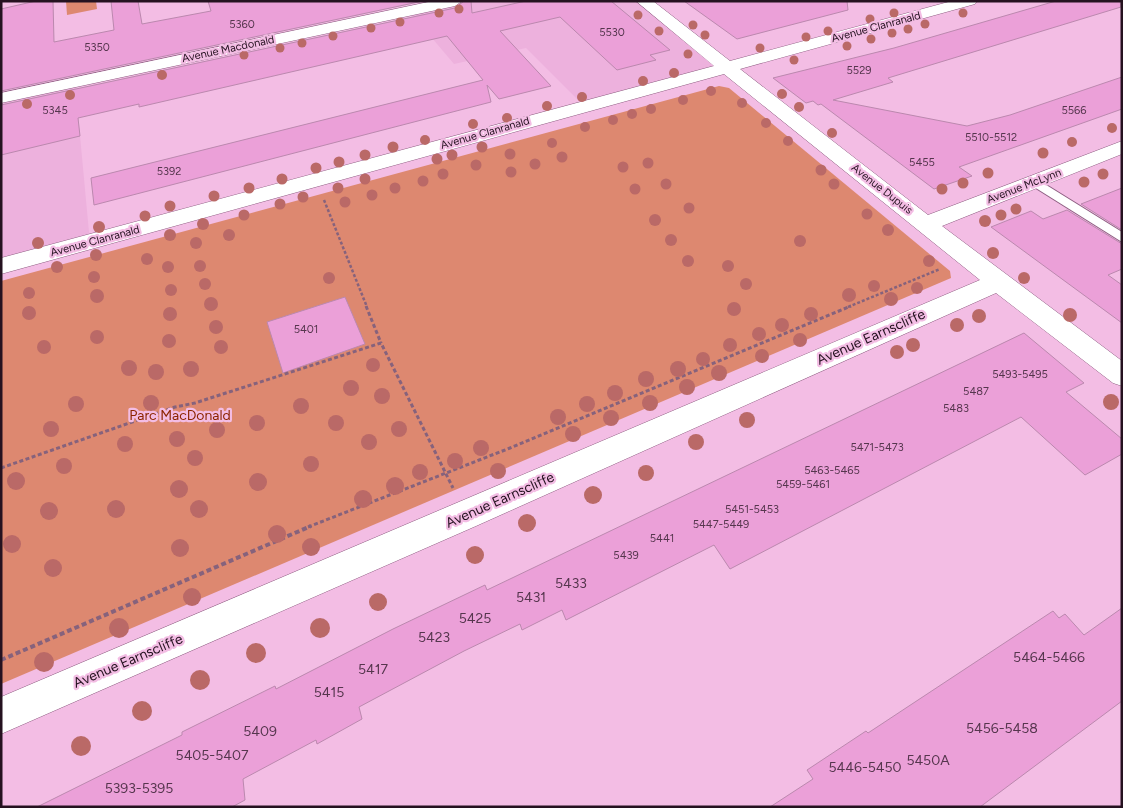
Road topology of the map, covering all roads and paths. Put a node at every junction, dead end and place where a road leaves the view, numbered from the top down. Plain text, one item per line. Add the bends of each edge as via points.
1 (455, 1) edge
2 (643, 1) edge
3 (970, 1) edge
4 (726, 68) junction
5 (1, 98) edge
6 (1122, 147) edge
7 (1035, 182) junction
8 (322, 195) dead end
9 (926, 224) junction
10 (1122, 238) edge
11 (1, 266) edge
12 (943, 268) dead end
13 (998, 282) junction
14 (381, 343) junction
15 (1122, 376) edge
16 (1, 468) edge
17 (446, 473) junction
18 (455, 492) dead end
19 (1, 660) edge
20 (1, 716) edge

1 - 5 street, Avenue Macdonald
2 - 4 street, Avenue Dupuis
3 - 4 street, Avenue Clanranald
4 - 9 street, Avenue Dupuis
4 - 11 street, Avenue Clanranald
6 - 7 street, Avenue McLynn
7 - 9 street, Avenue McLynn
7 - 10 lane
8 - 14 path
9 - 13 street, Avenue Dupuis
12 - 17 path
13 - 15 street, Avenue Dupuis
13 - 20 street, Avenue Earnscliffe
14 - 16 path via 195,403 175,406
14 - 17 path
17 - 18 path
17 - 19 path via 291,534

